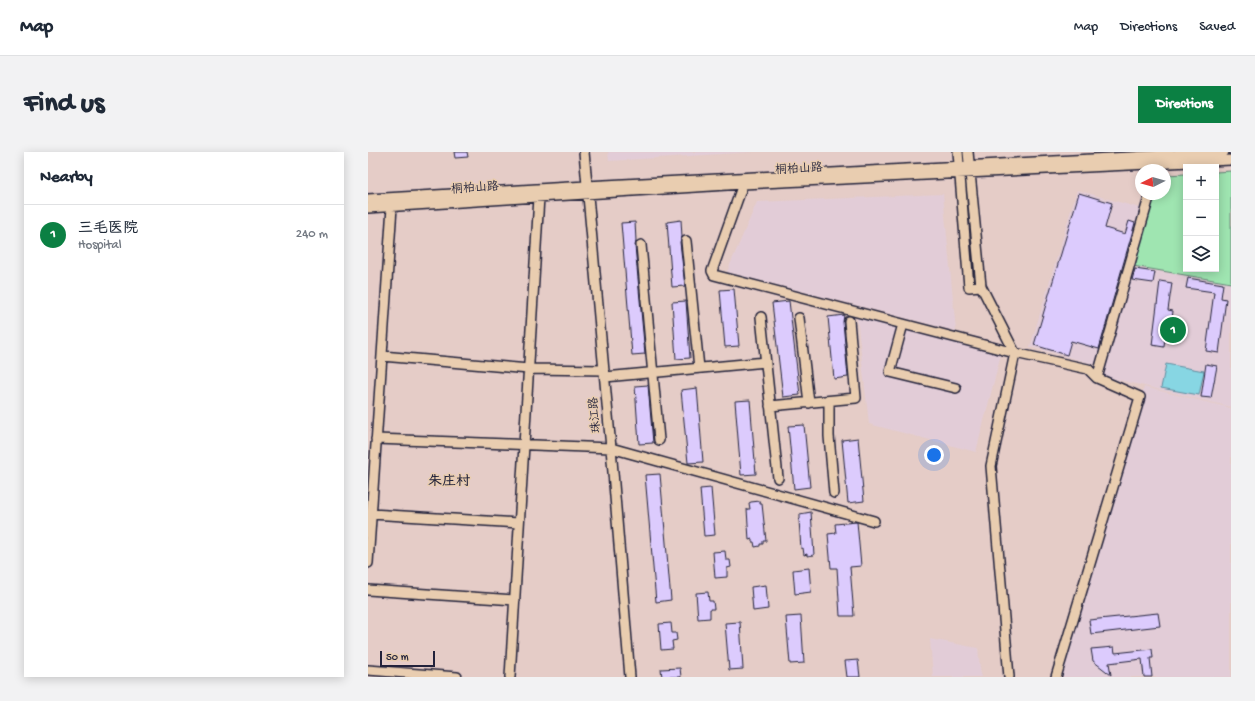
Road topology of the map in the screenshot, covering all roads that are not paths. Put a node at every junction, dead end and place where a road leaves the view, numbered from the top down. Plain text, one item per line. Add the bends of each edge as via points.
1 (584, 152) edge
2 (958, 152) edge
3 (968, 152) edge
4 (1224, 152) edge
5 (1231, 160) edge
6 (1171, 165) edge
7 (1135, 167) edge
8 (970, 169) junction
9 (960, 170) junction
10 (743, 184) junction
11 (587, 190) junction
12 (539, 197) junction
13 (368, 199) edge
14 (1148, 200) edge
15 (392, 207) junction
16 (368, 208) edge
17 (686, 241) dead end
18 (641, 245) dead end
19 (981, 286) junction
20 (762, 317) dead end
21 (799, 318) dead end
22 (849, 321) dead end
23 (903, 324) junction
24 (1015, 352) junction
25 (382, 356) junction
26 (766, 362) junction
27 (529, 368) junction
28 (699, 368) junction
29 (604, 373) junction
30 (653, 373) junction
31 (1097, 378) junction
32 (956, 388) dead end
33 (829, 401) junction
34 (809, 402) junction
35 (770, 406) junction
36 (376, 439) junction
37 (659, 440) dead end
38 (524, 446) junction
39 (611, 448) junction
40 (778, 478) dead end
41 (834, 493) dead end
42 (371, 514) junction
43 (874, 521) dead end
44 (519, 523) junction
45 (368, 563) edge
46 (368, 590) edge
47 (515, 600) junction
48 (368, 670) edge
49 (457, 677) edge
50 (510, 677) edge
51 (630, 677) edge
52 (1009, 677) edge
53 (1056, 677) edge

1 - 11 street, 珠江路
2 - 9 street
3 - 8 street
4 - 8 street, 桐柏山路
5 - 6 street, 桐柏山路
7 - 8 street, 桐柏山路
8 - 9 street, 桐柏山路
8 - 19 street
9 - 10 street, 桐柏山路
9 - 11 street, 桐柏山路
9 - 19 street via 969,287
10 - 11 street, 桐柏山路
10 - 23 street via 712,271 714,275
11 - 12 street, 桐柏山路
11 - 13 street, 桐柏山路
11 - 29 street, 珠江路
12 - 15 street, 桐柏山路
12 - 27 street
14 - 31 street
15 - 16 street, 桐柏山路
15 - 25 street
17 - 28 street
18 - 30 street
19 - 24 street
20 - 26 street
21 - 34 street
22 - 33 street via 856,398
23 - 24 street
23 - 32 street via 890,372
24 - 31 street via 1088,369
24 - 52 street via 991,466
25 - 27 street
25 - 36 street
26 - 28 street
26 - 35 street
27 - 29 street
27 - 38 street
28 - 30 street
29 - 30 street
29 - 39 street, 珠江路
30 - 37 street
31 - 53 street via 1140,397
33 - 34 street
33 - 41 street via 828,436
34 - 35 street
35 - 40 street
36 - 38 street
36 - 42 street
38 - 39 street
38 - 44 street
39 - 43 street
39 - 51 street, 珠江路
42 - 44 street
42 - 45 street
44 - 47 street
46 - 47 street
47 - 50 street
48 - 49 street

